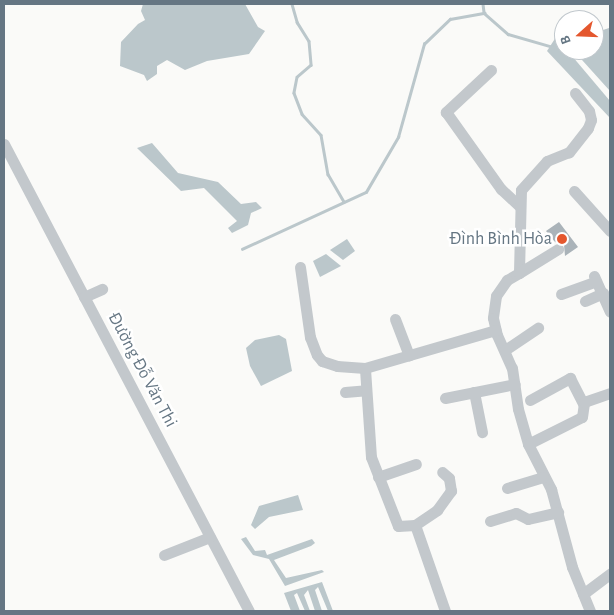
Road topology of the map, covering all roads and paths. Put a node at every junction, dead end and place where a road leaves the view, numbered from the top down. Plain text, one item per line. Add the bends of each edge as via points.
1 (491, 70) dead end
2 (575, 93) dead end
3 (4, 144) edge
4 (574, 192) dead end
5 (520, 206) junction
6 (610, 231) edge
7 (558, 249) dead end
8 (300, 267) dead end
9 (519, 273) junction
10 (102, 288) dead end
11 (603, 293) junction
12 (561, 294) dead end
13 (84, 297) junction
14 (585, 301) dead end
15 (610, 312) edge
16 (396, 319) dead end
17 (538, 328) dead end
18 (496, 330) junction
19 (505, 350) junction
20 (409, 355) junction
21 (365, 368) junction
22 (515, 384) junction
23 (366, 390) junction
24 (345, 392) dead end
25 (474, 392) junction
26 (610, 393) edge
27 (444, 398) dead end
28 (530, 400) dead end
29 (583, 404) junction
30 (482, 432) dead end
31 (528, 444) junction
32 (416, 464) dead end
33 (442, 472) dead end
34 (542, 476) junction
35 (378, 477) junction
36 (506, 488) dead end
37 (558, 512) junction
38 (490, 521) dead end
39 (415, 525) junction
40 (210, 537) junction
41 (164, 555) dead end
42 (610, 574) edge
43 (583, 594) junction
44 (249, 611) edge
45 (445, 611) edge
46 (590, 611) edge

1 - 5 street via 446,112 501,189
2 - 5 street via 589,111 591,120 588,128 568,152 547,161 523,186
3 - 13 street, Đường Đỗ Văn Thi
4 - 6 street
5 - 9 street
7 - 9 street
8 - 21 street via 310,337 316,355 322,362 337,366
9 - 18 street via 507,280 496,296 493,318
10 - 13 street
11 - 12 street via 595,278
11 - 14 street
11 - 15 street
13 - 40 street, Đường Đỗ Văn Thi
16 - 20 street
17 - 19 street
18 - 19 street
18 - 20 street
19 - 22 street
20 - 21 street
21 - 23 street
22 - 25 street
22 - 31 street
23 - 24 street
23 - 35 street via 371,458
25 - 27 street
25 - 30 street
26 - 29 street
28 - 29 street via 570,378
29 - 31 street via 582,417
31 - 34 street
32 - 35 street
33 - 39 street via 449,478 451,491 437,510
34 - 36 street
34 - 37 street via 551,489
35 - 39 street via 398,526
37 - 38 street via 528,519 516,513
37 - 43 street via 572,567
39 - 45 street
40 - 41 street
40 - 44 street, Đường Đỗ Văn Thi
42 - 43 street
43 - 46 street

